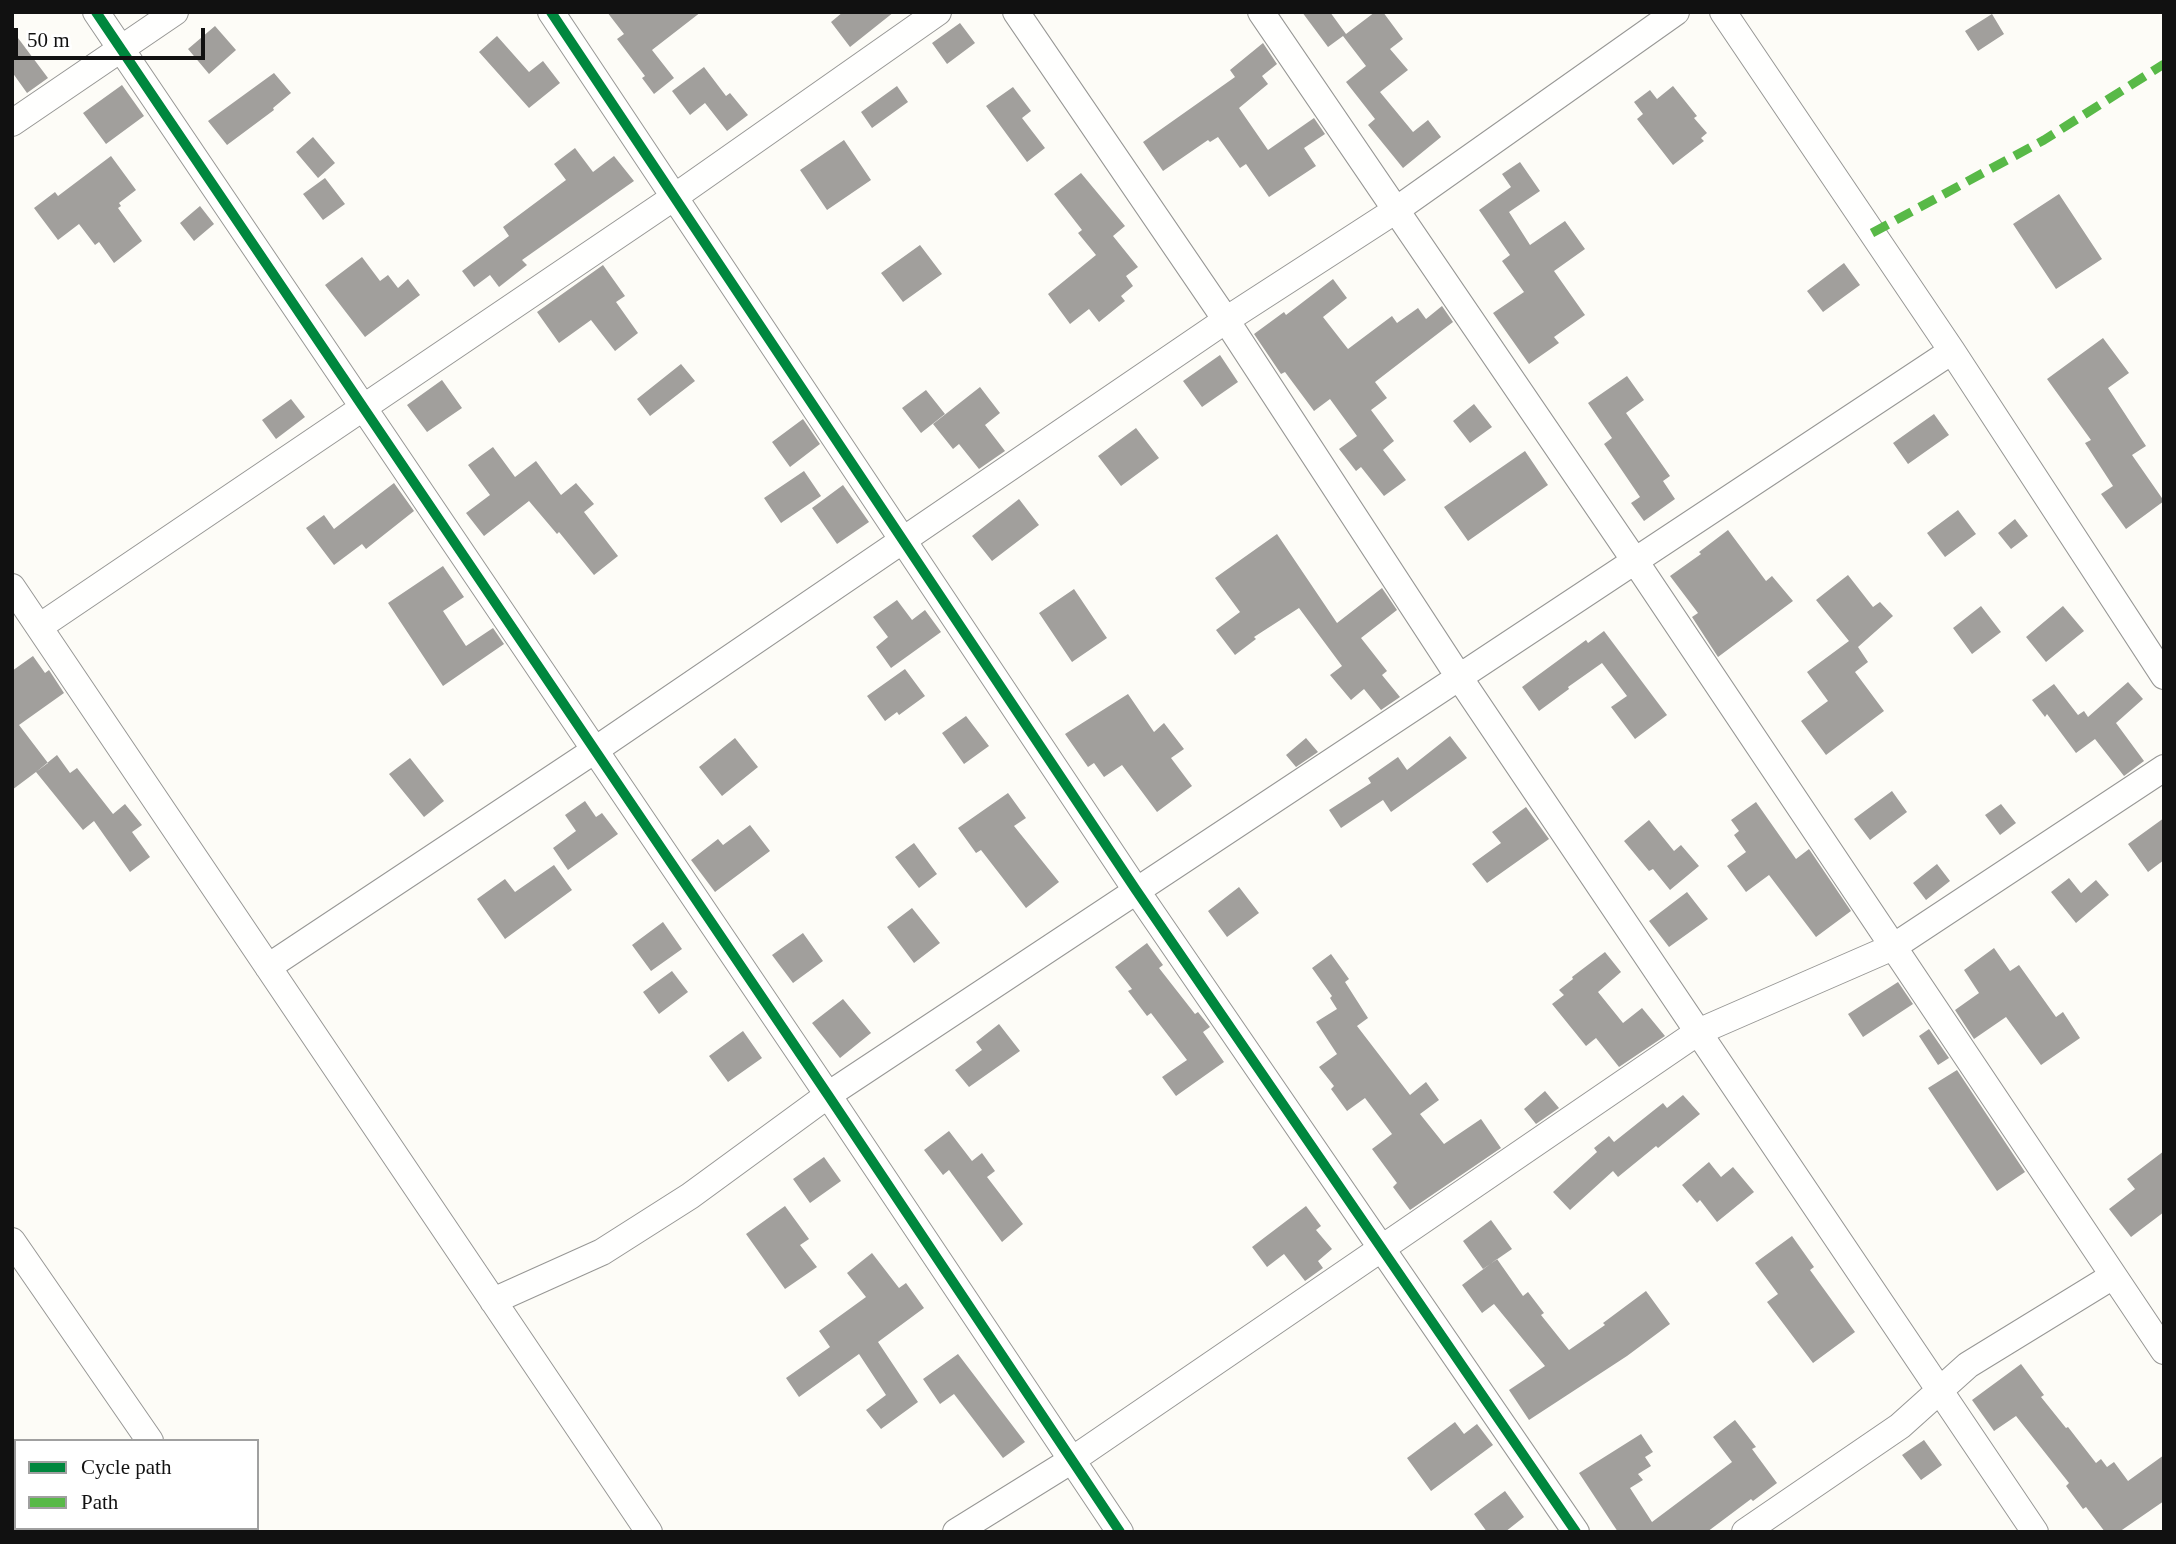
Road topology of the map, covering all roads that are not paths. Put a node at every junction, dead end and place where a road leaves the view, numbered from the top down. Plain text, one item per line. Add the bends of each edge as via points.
1 (96, 12) edge
2 (175, 12) edge
3 (551, 12) edge
4 (937, 12) edge
5 (1016, 12) edge
6 (1261, 12) edge
7 (1676, 12) edge
8 (1723, 12) edge
9 (122, 50) junction
10 (12, 123) edge
11 (673, 198) junction
12 (1396, 210) junction
13 (1226, 320) junction
14 (1952, 351) junction
15 (364, 407) junction
16 (902, 540) junction
17 (1635, 561) junction
18 (15, 598) edge
19 (39, 627) junction
20 (1460, 677) junction
21 (2164, 677) edge
22 (595, 750) junction
23 (2164, 768) edge
24 (1136, 890) junction
25 (1894, 947) junction
26 (268, 967) junction
27 (1698, 1032) junction
28 (828, 1095) junction
29 (12, 1241) edge
30 (1381, 1248) junction
31 (2113, 1276) junction
32 (493, 1301) junction
33 (2155, 1317) edge
34 (2164, 1351) edge
35 (1940, 1391) junction
36 (149, 1439) edge
37 (1072, 1460) junction
38 (649, 1532) edge
39 (956, 1532) edge
40 (1120, 1532) edge
41 (1576, 1532) edge
42 (1745, 1532) edge
43 (2035, 1532) edge

1 - 9 street
2 - 9 street
3 - 11 street
4 - 11 street
5 - 13 street
6 - 12 street
7 - 12 street
8 - 14 street
9 - 10 street
9 - 15 street
11 - 15 street
11 - 16 street
12 - 13 street
12 - 17 street
13 - 16 street
13 - 20 street
14 - 17 street
14 - 21 street
15 - 19 street
15 - 22 street
16 - 22 street
16 - 24 street
17 - 20 street
17 - 25 street
18 - 19 street
19 - 26 street
20 - 24 street
20 - 27 street
22 - 26 street
22 - 28 street
23 - 25 street
24 - 28 street
24 - 30 street
25 - 27 street
25 - 31 street
26 - 32 street
27 - 30 street
27 - 35 street
28 - 32 street via 690,1196 602,1252
28 - 37 street
29 - 36 street
30 - 37 street
30 - 41 street
31 - 33 street
31 - 35 street via 1968,1365
32 - 38 street
33 - 34 street
35 - 42 street via 1900,1426
35 - 43 street
37 - 39 street
37 - 40 street

